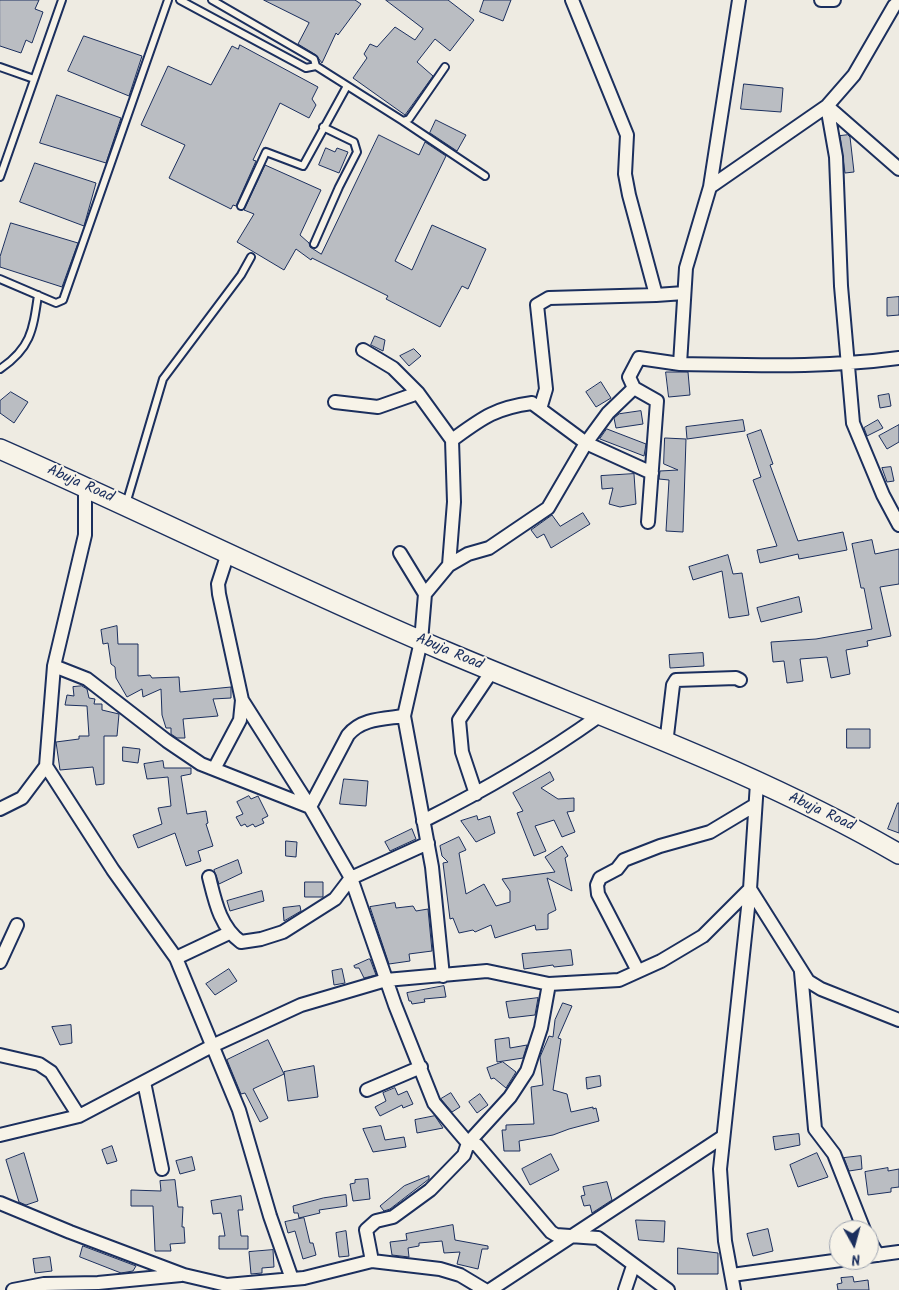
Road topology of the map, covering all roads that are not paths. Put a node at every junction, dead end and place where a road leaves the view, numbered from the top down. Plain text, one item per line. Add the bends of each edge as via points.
1 (62, 0) edge
2 (168, 0) edge
3 (180, 0) edge
4 (212, 0) edge
5 (572, 0) edge
6 (739, 0) edge
7 (821, 0) edge
8 (834, 0) edge
9 (897, 5) edge
10 (316, 66) junction
11 (0, 67) edge
12 (445, 67) dead end
13 (34, 80) junction
14 (347, 86) junction
15 (827, 106) junction
16 (403, 121) junction
17 (323, 127) junction
18 (899, 169) edge
19 (485, 176) dead end
20 (0, 177) edge
21 (710, 187) junction
22 (241, 206) dead end
23 (314, 244) dead end
24 (251, 257) dead end
25 (0, 279) edge
26 (684, 293) junction
27 (38, 295) junction
28 (656, 295) junction
29 (364, 350) dead end
30 (899, 358) edge
31 (680, 364) junction
32 (849, 365) junction
33 (0, 369) edge
34 (634, 388) junction
35 (418, 393) junction
36 (335, 402) dead end
37 (540, 409) junction
38 (452, 440) junction
39 (586, 443) junction
40 (0, 449) edge
41 (652, 473) junction
42 (85, 486) junction
43 (126, 505) junction
44 (648, 522) dead end
45 (899, 525) edge
46 (228, 552) junction
47 (400, 553) dead end
48 (449, 565) junction
49 (425, 594) junction
50 (421, 641) junction
51 (54, 666) junction
52 (492, 671) junction
53 (740, 680) dead end
54 (242, 700) junction
55 (404, 716) junction
56 (599, 716) junction
57 (666, 744) junction
58 (46, 766) junction
59 (214, 769) junction
60 (757, 783) junction
61 (476, 794) junction
62 (755, 806) junction
63 (310, 807) junction
64 (0, 809) edge
65 (423, 821) junction
66 (428, 843) junction
67 (899, 854) edge
68 (209, 877) dead end
69 (351, 878) junction
70 (750, 889) junction
71 (17, 925) dead end
72 (229, 933) junction
73 (176, 958) junction
74 (0, 962) edge
75 (638, 971) junction
76 (801, 972) junction
77 (443, 976) junction
78 (386, 980) junction
79 (549, 984) junction
80 (899, 1020) edge
81 (212, 1046) junction
82 (0, 1056) edge
83 (421, 1068) junction
84 (144, 1082) junction
85 (367, 1090) dead end
86 (79, 1116) junction
87 (0, 1135) edge
88 (721, 1138) junction
89 (468, 1143) junction
90 (162, 1169) dead end
91 (0, 1203) edge
92 (860, 1220) edge
93 (573, 1237) junction
94 (899, 1252) edge
95 (879, 1255) edge
96 (372, 1262) junction
97 (829, 1262) edge
98 (633, 1266) junction
99 (732, 1274) junction
100 (184, 1275) junction
101 (302, 1282) edge
102 (225, 1288) edge
103 (13, 1290) edge
104 (485, 1290) edge
105 (490, 1290) edge
106 (625, 1290) edge
107 (668, 1290) edge
108 (734, 1290) edge

1 - 13 lane
2 - 27 lane via 63,300 56,303
3 - 10 lane via 306,68
4 - 10 lane via 314,59
5 - 28 street via 626,135 627,188
6 - 21 street
7 - 8 street
9 - 15 street via 854,75
10 - 14 lane
11 - 13 lane
12 - 16 lane via 409,119
13 - 20 lane
14 - 16 lane
14 - 17 lane
15 - 18 street
15 - 21 street
15 - 32 street via 836,157 841,286
16 - 19 lane
17 - 22 lane via 303,166 266,152
17 - 23 lane via 354,142 357,152
21 - 26 street via 686,268
24 - 43 lane via 163,379
25 - 27 lane
26 - 28 street
26 - 31 street
27 - 33 lane via 28,344
28 - 37 street via 549,298 537,305 546,389
29 - 35 street via 393,368
30 - 32 street
31 - 32 street
31 - 34 street via 639,358 629,377
32 - 45 street via 853,423
34 - 39 street via 608,413
34 - 41 street via 657,401
35 - 36 street via 378,407
35 - 38 street
37 - 38 street via 532,403 486,414
37 - 39 street
38 - 48 street via 454,502
39 - 41 street
39 - 48 street via 548,508 488,548
40 - 42 main road, Abuja Road
41 - 44 street
42 - 43 main road, Abuja Road
42 - 51 street via 86,535
43 - 46 main road, Abuja Road
46 - 50 main road, Abuja Road
46 - 54 street via 218,584
47 - 49 street
48 - 49 street
49 - 50 street
50 - 52 main road, Abuja Road
50 - 55 street
51 - 58 street
51 - 59 street via 87,679 167,741
52 - 56 main road, Abuja Road
52 - 61 street via 459,720 462,752
53 - 57 street via 676,680
54 - 59 street via 240,720
54 - 63 street
55 - 63 street via 356,726 348,735
55 - 65 street
56 - 57 main road, Abuja Road
56 - 61 street via 551,751
57 - 60 main road, Abuja Road
58 - 64 street via 22,798
58 - 73 street via 113,870
59 - 63 street
60 - 62 street
60 - 67 main road, Abuja Road via 853,827
61 - 65 street
62 - 70 street
62 - 75 street via 710,832 624,860 617,869 600,878 598,894
63 - 69 street
65 - 66 street
66 - 69 street
66 - 77 street
68 - 72 street via 216,905
69 - 72 street via 335,898 283,932 241,942
69 - 78 street
70 - 75 street via 702,936
70 - 76 street
70 - 88 street
71 - 74 street
72 - 73 street
73 - 81 street
75 - 79 street via 619,980
76 - 80 street via 821,989
76 - 92 street via 815,1129 834,1154
77 - 78 street
77 - 79 street via 487,971
78 - 81 street via 301,1005
78 - 83 street
79 - 89 street via 541,1028 527,1071 510,1097
81 - 84 street
81 - 101 street via 239,1110 270,1216
82 - 86 street via 39,1064 51,1072
83 - 85 street
83 - 89 street via 434,1103
84 - 86 street
84 - 90 street
86 - 87 street
88 - 93 street
88 - 99 street via 724,1241
89 - 93 street via 477,1145 552,1232
89 - 96 street via 464,1155 430,1190 393,1217 369,1226 366,1230
91 - 100 street
93 - 98 street via 598,1238
93 - 105 street
94 - 95 street
96 - 101 street
96 - 104 street via 440,1269 460,1275
97 - 99 street
98 - 106 street
98 - 107 street
99 - 108 street
100 - 102 street
100 - 103 street via 44,1284
101 - 102 street

